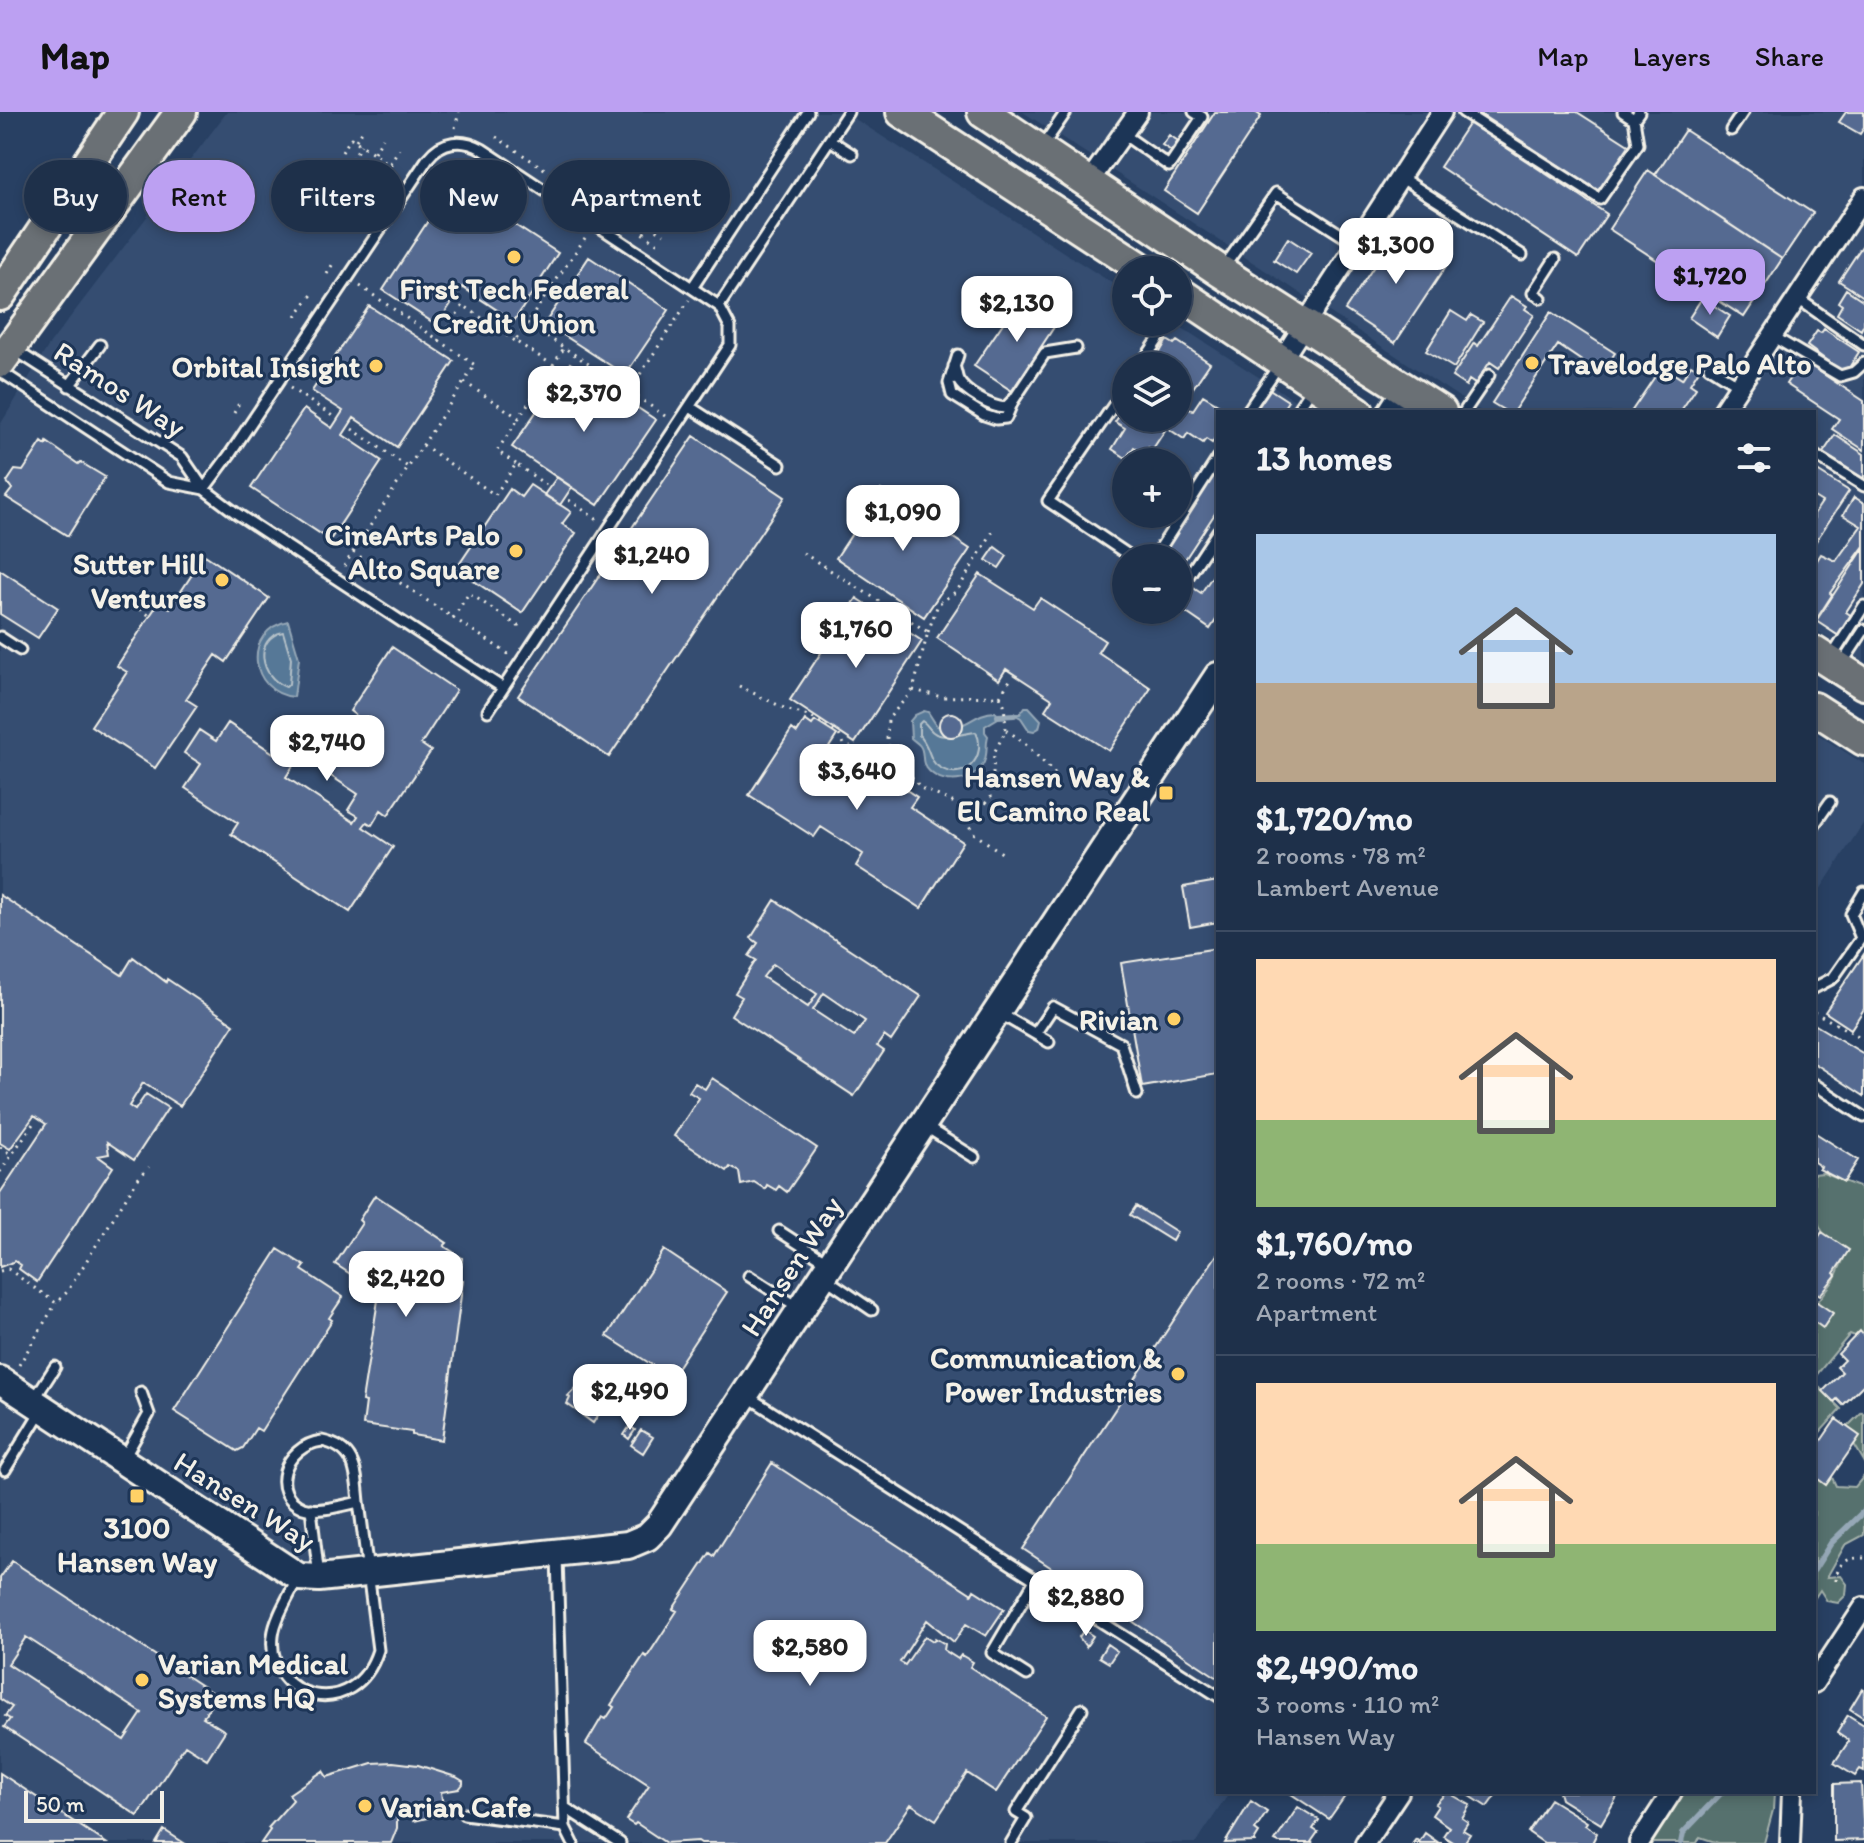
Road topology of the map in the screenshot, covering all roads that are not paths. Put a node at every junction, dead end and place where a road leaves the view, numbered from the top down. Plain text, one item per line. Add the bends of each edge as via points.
1 (123, 112) edge
2 (181, 112) edge
3 (808, 112) edge
4 (848, 112) edge
5 (902, 112) edge
6 (983, 112) edge
7 (1066, 112) edge
8 (1138, 112) edge
9 (1194, 112) edge
10 (1442, 112) edge
11 (1463, 112) edge
12 (1623, 112) edge
13 (1743, 112) edge
14 (1637, 116) edge
15 (1731, 130) dead end
16 (1123, 134) junction
17 (830, 140) junction
18 (1040, 150) junction
19 (852, 154) dead end
20 (1400, 177) junction
21 (1088, 183) junction
22 (1864, 197) edge
23 (1858, 219) edge
24 (1356, 244) junction
25 (1522, 255) dead end
26 (1123, 256) edge
27 (1555, 259) dead end
28 (1220, 271) junction
29 (694, 289) junction
30 (0, 295) edge
31 (1541, 298) dead end
32 (1797, 298) junction
33 (719, 306) junction
34 (1192, 313) edge
35 (1304, 326) junction
36 (1772, 336) junction
37 (100, 345) dead end
38 (1864, 345) edge
39 (1076, 348) dead end
40 (3, 355) edge
41 (958, 355) dead end
42 (1281, 361) junction
43 (1864, 363) edge
44 (1709, 367) dead end
45 (1489, 375) dead end
46 (69, 386) junction
47 (1739, 386) junction
48 (1321, 394) edge
49 (1399, 401) edge
50 (690, 407) junction
51 (1112, 407) edge
52 (1731, 409) edge
53 (1248, 410) edge
54 (1299, 410) edge
55 (1354, 410) edge
56 (1433, 410) edge
57 (1465, 410) edge
58 (1816, 456) edge
59 (1216, 461) edge
60 (780, 465) dead end
61 (1864, 486) edge
62 (204, 489) junction
63 (1216, 534) edge
64 (1112, 544) edge
65 (1163, 544) edge
66 (1192, 570) edge
67 (1864, 606) edge
68 (1864, 630) edge
69 (0, 637) edge
70 (20, 650) dead end
71 (1837, 666) edge
72 (1216, 679) edge
73 (503, 688) junction
74 (1816, 709) edge
75 (488, 711) dead end
76 (1864, 740) edge
77 (1830, 802) dead end
78 (1816, 822) edge
79 (1864, 892) edge
80 (1816, 987) edge
81 (997, 1011) junction
82 (1035, 1034) junction
83 (1049, 1042) dead end
84 (1816, 1085) edge
85 (1137, 1094) dead end
86 (1864, 1117) edge
87 (922, 1124) junction
88 (974, 1157) dead end
89 (779, 1231) dead end
90 (826, 1270) junction
91 (749, 1276) dead end
92 (800, 1309) junction
93 (872, 1310) dead end
94 (55, 1367) dead end
95 (9, 1373) edge
96 (141, 1392) dead end
97 (744, 1395) junction
98 (38, 1405) junction
99 (123, 1461) junction
100 (5, 1470) dead end
101 (359, 1502) junction
102 (311, 1509) junction
103 (557, 1553) junction
104 (369, 1573) junction
105 (309, 1578) junction
106 (1035, 1580) junction
107 (1864, 1607) edge
108 (1027, 1675) dead end
109 (1816, 1680) edge
110 (1216, 1695) edge
111 (1082, 1709) dead end
112 (1398, 1794) edge
113 (1671, 1794) edge
114 (1792, 1794) edge
115 (564, 1807) junction
116 (464, 1814) dead end
117 (565, 1827) junction
118 (573, 1843) edge
119 (620, 1843) edge
120 (1011, 1843) edge
121 (1365, 1843) edge
122 (1639, 1843) edge
123 (1790, 1843) edge

1 - 30 main road
2 - 40 main road
3 - 29 lane
4 - 17 lane
5 - 26 main road
6 - 18 main road
7 - 18 lane
8 - 16 street
9 - 16 lane via 1202,117 1169,166
10 - 20 street
11 - 14 lane via 1600,199 1638,144
12 - 14 lane
13 - 15 lane
16 - 21 street
17 - 19 lane
17 - 33 lane
18 - 21 main road
20 - 24 street
20 - 25 lane
21 - 28 main road
22 - 23 street
23 - 32 street
24 - 28 lane via 1276,193
24 - 35 street
27 - 31 lane via 1533,293
28 - 35 main road
29 - 33 lane
29 - 62 lane via 482,149 451,142 435,149
32 - 36 street
32 - 38 lane
33 - 50 lane via 730,327 730,345
34 - 42 main road
35 - 42 street
35 - 49 main road
36 - 43 lane via 1840,376
36 - 47 street
37 - 46 lane
39 - 41 lane via 1045,353 1006,418 996,419 952,395 949,383
40 - 46 lane, Ramos Way
40 - 62 lane, Ramos Way via 169,482
42 - 48 main road
42 - 53 lane
44 - 47 lane
45 - 57 lane
46 - 62 lane, Ramos Way via 182,457
47 - 52 street
48 - 54 lane
48 - 55 main road
49 - 56 main road
50 - 60 lane
50 - 73 lane
51 - 64 lane via 1048,501
58 - 61 lane
59 - 65 lane
62 - 73 lane, Ramos Way
63 - 66 lane
67 - 71 lane
68 - 71 lane
69 - 70 lane
72 - 81 street, Hansen Way
73 - 75 lane
74 - 76 main road
77 - 78 lane
79 - 80 lane via 1851,914 1861,938 1833,978
81 - 82 lane
81 - 87 street, Hansen Way
82 - 83 lane
82 - 85 lane via 1053,1007 1121,1044
84 - 86 lane
87 - 88 lane
87 - 90 street, Hansen Way
89 - 90 lane
90 - 92 street, Hansen Way
90 - 93 lane
91 - 92 lane
92 - 97 street, Hansen Way
94 - 98 lane
95 - 98 street, Hansen Way
96 - 99 lane via 149,1414
97 - 103 street, Hansen Way via 653,1532 628,1545
97 - 106 lane
98 - 99 street, Hansen Way
98 - 100 lane
99 - 105 street, Hansen Way
101 - 102 lane
101 - 102 lane via 351,1458 333,1444 310,1443 291,1456 284,1478 292,1499
101 - 104 lane
102 - 105 lane
103 - 104 street, Hansen Way
103 - 115 lane
104 - 105 street, Hansen Way
104 - 105 lane via 378,1650 362,1682 329,1696 314,1695 287,1680 272,1650 273,1632
106 - 108 lane via 992,1653
106 - 110 lane
107 - 109 street
111 - 120 lane via 1016,1812 1026,1818
112 - 121 street
113 - 122 street
114 - 123 street
115 - 117 lane
115 - 119 lane
116 - 117 lane
117 - 118 lane

